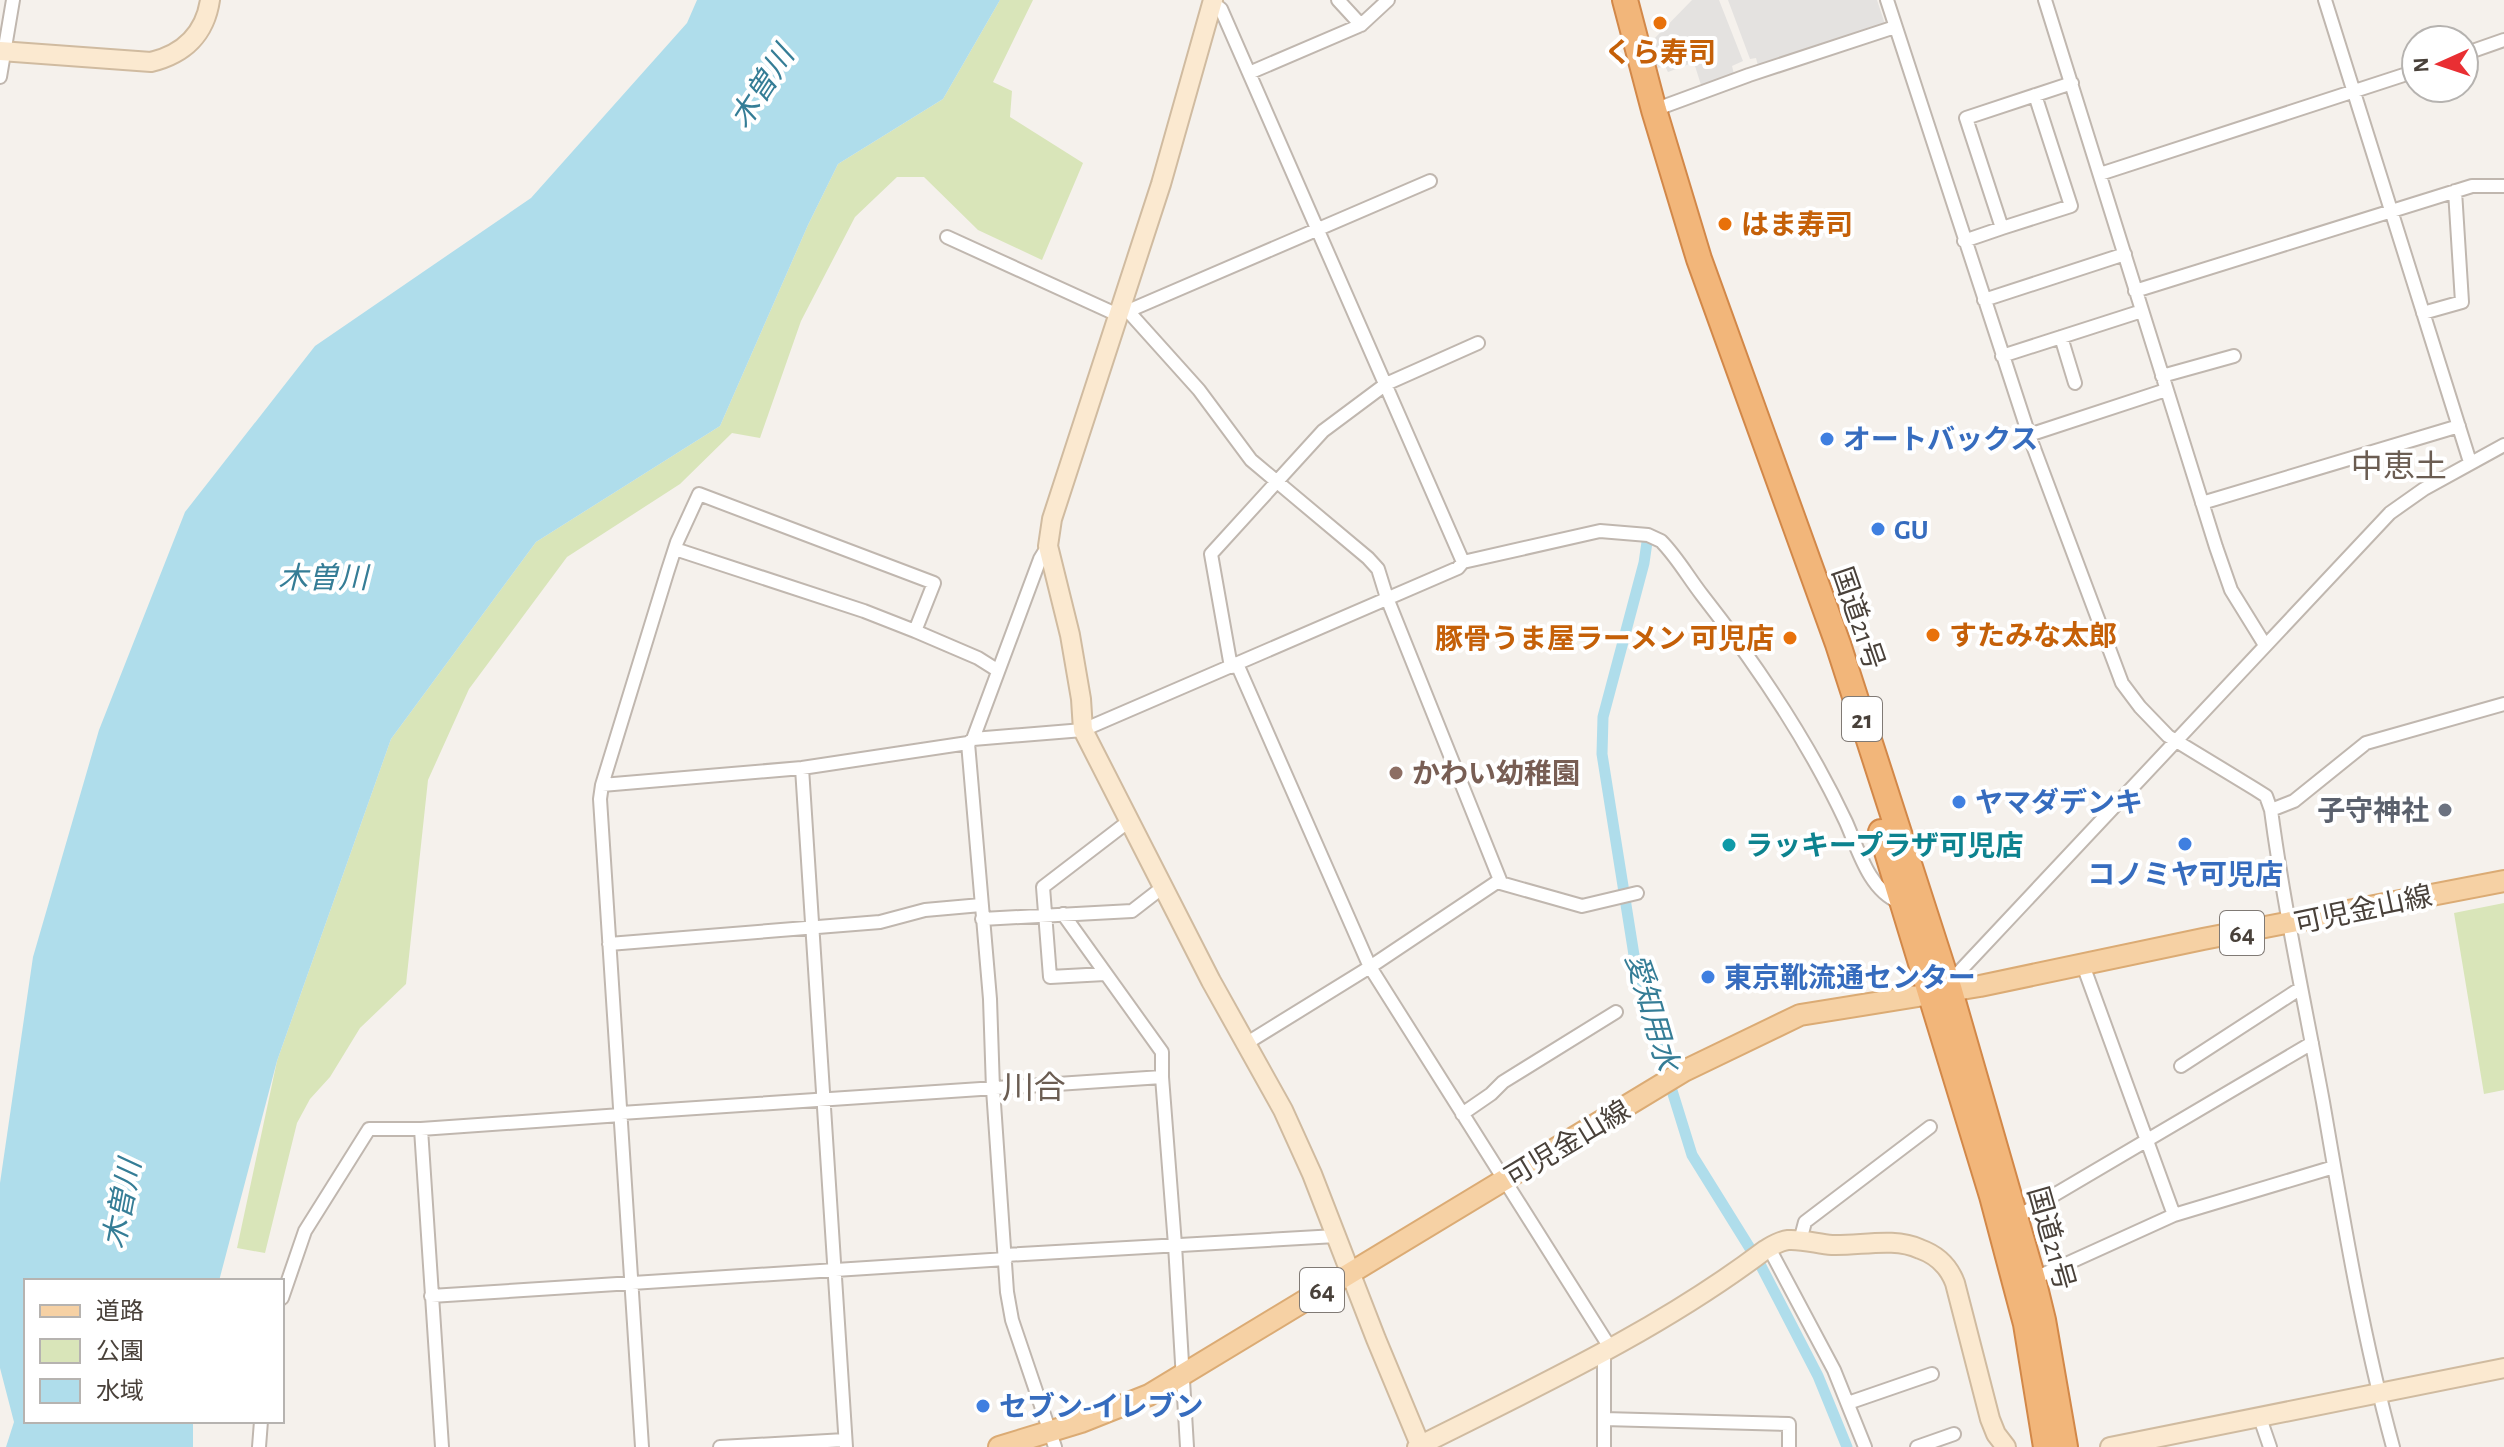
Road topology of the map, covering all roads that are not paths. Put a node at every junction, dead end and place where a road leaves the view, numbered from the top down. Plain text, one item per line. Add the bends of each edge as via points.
1 (13, 0) edge
2 (210, 0) edge
3 (1338, 0) edge
4 (1388, 0) edge
5 (1611, 0) edge
6 (1625, 0) edge
7 (1887, 0) edge
8 (2045, 0) edge
9 (2325, 0) edge
10 (1213, 1) edge
11 (1361, 25) junction
12 (1895, 27) junction
13 (2504, 40) edge
14 (2480, 48) edge
15 (2, 51) edge
16 (1249, 73) junction
17 (2400, 76) edge
18 (0, 77) edge
19 (2072, 83) junction
20 (2353, 92) junction
21 (2035, 95) junction
22 (1654, 110) junction
23 (2100, 174) junction
24 (1430, 181) dead end
25 (2504, 186) edge
26 (2455, 191) junction
27 (2391, 212) junction
28 (2002, 228) junction
29 (1319, 229) junction
30 (947, 237) dead end
31 (1964, 241) junction
32 (2125, 254) junction
33 (2135, 291) junction
34 (1984, 300) junction
35 (1122, 311) junction
36 (2142, 311) junction
37 (2423, 313) junction
38 (2061, 337) junction
39 (1478, 343) dead end
40 (2002, 356) junction
41 (2234, 356) dead end
42 (2162, 376) junction
43 (2075, 383) dead end
44 (1386, 384) junction
45 (2166, 390) junction
46 (2459, 426) junction
47 (2029, 435) junction
48 (2504, 445) edge
49 (2470, 462) junction
50 (1276, 480) junction
51 (2202, 503) junction
52 (1048, 546) junction
53 (675, 549) junction
54 (1463, 562) junction
55 (1387, 598) junction
56 (915, 631) junction
57 (2265, 645) junction
58 (1234, 666) junction
59 (997, 670) junction
60 (2504, 704) edge
61 (1083, 730) junction
62 (971, 741) junction
63 (2176, 741) junction
64 (802, 768) junction
65 (602, 785) junction
66 (2271, 810) junction
67 (1129, 821) junction
68 (2504, 881) edge
69 (1497, 882) junction
70 (1163, 887) junction
71 (1637, 893) dead end
72 (1903, 904) junction
73 (981, 905) junction
74 (1063, 914) junction
75 (1045, 916) junction
76 (982, 919) junction
77 (2288, 925) junction
78 (813, 927) junction
79 (609, 944) junction
80 (2083, 965) junction
81 (1370, 967) junction
82 (1105, 974) junction
83 (1946, 985) junction
84 (2301, 988) junction
85 (1616, 1012) dead end
86 (1247, 1043) junction
87 (2312, 1043) junction
88 (2181, 1066) dead end
89 (1162, 1077) junction
90 (993, 1089) junction
91 (824, 1098) junction
92 (621, 1114) junction
93 (1462, 1114) junction
94 (1930, 1127) dead end
95 (421, 1129) junction
96 (2148, 1141) junction
97 (2334, 1167) junction
98 (1503, 1181) junction
99 (2174, 1215) junction
100 (2015, 1218) junction
101 (1336, 1236) junction
102 (1800, 1241) junction
103 (1175, 1245) junction
104 (1767, 1249) junction
105 (1006, 1257) junction
106 (835, 1269) junction
107 (1350, 1273) junction
108 (2033, 1279) junction
109 (631, 1283) junction
110 (284, 1292) edge
111 (431, 1296) junction
112 (1608, 1350) junction
113 (2504, 1368) edge
114 (1932, 1374) dead end
115 (1183, 1376) junction
116 (2378, 1394) junction
117 (1848, 1403) junction
118 (2260, 1418) junction
119 (1604, 1419) junction
120 (261, 1423) edge
121 (1954, 1434) dead end
122 (1053, 1439) edge
123 (2165, 1442) edge
124 (846, 1444) edge
125 (1420, 1446) edge
126 (259, 1447) edge
127 (442, 1447) edge
128 (642, 1447) edge
129 (720, 1447) edge
130 (999, 1447) edge
131 (1187, 1447) edge
132 (1604, 1447) edge
133 (1789, 1447) edge
134 (1865, 1447) edge
135 (1917, 1447) edge
136 (2006, 1447) edge
137 (2046, 1447) edge
138 (2065, 1447) edge
139 (2110, 1447) edge
140 (2270, 1447) edge
141 (2393, 1447) edge

1 - 15 street
2 - 15 street via 208,15 187,47 170,58 151,62
3 - 11 street
4 - 11 street
5 - 72 highway, 国道21号 / 21 via 1687,263 1825,650
6 - 22 highway, 国道21号 / 21
7 - 12 street
8 - 19 street
9 - 20 street
10 - 16 street
10 - 35 street
11 - 16 street
12 - 22 street
12 - 31 street
13 - 14 street
15 - 18 street
16 - 29 street
17 - 20 street
19 - 21 street
19 - 23 street
20 - 23 street
20 - 27 street
21 - 28 street via 1966,118
21 - 28 street via 2071,206
22 - 83 highway, 国道21号 / 21 via 1699,259 1838,644
23 - 32 street
24 - 29 street
25 - 26 street
26 - 27 street
26 - 37 street via 2462,302
27 - 33 street
27 - 37 street
28 - 31 street
29 - 35 street
29 - 44 street
30 - 35 street
31 - 34 street
32 - 33 street
32 - 34 street
33 - 36 street
34 - 40 street
35 - 50 street via 1199,390 1251,460
35 - 52 street via 1052,519
36 - 38 street
36 - 42 street
37 - 46 street
38 - 40 street
38 - 43 street
39 - 44 street
40 - 47 street
41 - 42 street
42 - 45 street
44 - 50 street via 1323,431
44 - 54 street
45 - 47 street
45 - 51 street
46 - 49 street
46 - 51 street
47 - 63 street via 2122,683
48 - 49 street
49 - 57 street via 2390,513
50 - 55 street via 1368,558 1378,569
50 - 58 street via 1211,554
51 - 57 street via 2231,590
52 - 59 street
52 - 61 street via 1070,635
53 - 56 street
53 - 56 street via 699,494 934,583
53 - 65 street
54 - 55 street
54 - 72 street via 1600,531 1661,541 1776,698 1829,786 1871,876
55 - 58 street
55 - 69 street
56 - 59 street
57 - 63 street
58 - 61 street
58 - 81 street
59 - 62 street
60 - 66 street via 2366,743 2294,801
61 - 62 street
61 - 67 street
62 - 64 street
62 - 73 street
63 - 66 street via 2266,796
63 - 83 street
64 - 65 street
64 - 78 street
65 - 79 street
66 - 77 street
67 - 70 street
67 - 75 street via 1043,887
68 - 77 main road, 可児金山線 / 64
69 - 71 street via 1582,906
69 - 81 street
70 - 74 street via 1132,911
70 - 86 street
72 - 83 highway, 国道21号 / 21
73 - 76 street
73 - 78 street
74 - 75 street
74 - 82 street
75 - 76 street
75 - 82 street via 1050,977
76 - 90 street
77 - 80 main road, 可児金山線 / 64
77 - 84 street
78 - 79 street
78 - 91 street
79 - 92 street
80 - 83 main road, 可児金山線 / 64
80 - 96 street
81 - 86 street
81 - 93 street
82 - 89 street via 1162,1052
83 - 98 main road, 可児金山線 / 64 via 1800,1015 1684,1071
83 - 100 highway, 国道21号 / 21
83 - 137 highway, 国道21号 / 21 via 2026,1324
84 - 87 street
84 - 88 street
85 - 93 street via 1503,1082
86 - 101 street via 1289,1123
87 - 96 street
87 - 97 street
89 - 90 street
89 - 103 street
90 - 91 street
90 - 105 street
91 - 92 street
91 - 106 street
92 - 95 street
92 - 109 street
93 - 98 street
94 - 102 street via 1805,1222
95 - 110 street via 369,1129 305,1231
95 - 111 street
96 - 99 street
96 - 100 street
97 - 99 street
97 - 116 street
98 - 107 main road, 可児金山線 / 64
98 - 112 street
99 - 108 street
100 - 108 highway, 国道21号 / 21
101 - 103 street
101 - 107 street
102 - 104 street via 1786,1240
102 - 136 street via 1905,1244 1943,1263 1955,1283 1990,1419
103 - 105 street
103 - 115 street
104 - 112 street via 1698,1298
104 - 117 street
105 - 106 street
105 - 122 street via 1012,1320
106 - 109 street
106 - 124 street
107 - 115 main road, 可児金山線 / 64
107 - 125 street
108 - 138 highway, 国道21号 / 21
109 - 111 street
109 - 128 street
111 - 127 street
112 - 119 street
112 - 125 street
113 - 116 street
114 - 117 street
115 - 122 main road, 可児金山線 / 64
115 - 131 street
116 - 118 street
116 - 141 street
117 - 134 street
118 - 123 street
118 - 140 street
119 - 132 street
119 - 133 street via 1789,1424
120 - 126 street
121 - 135 street
122 - 130 main road, 可児金山線 / 64
123 - 139 street
124 - 129 street

